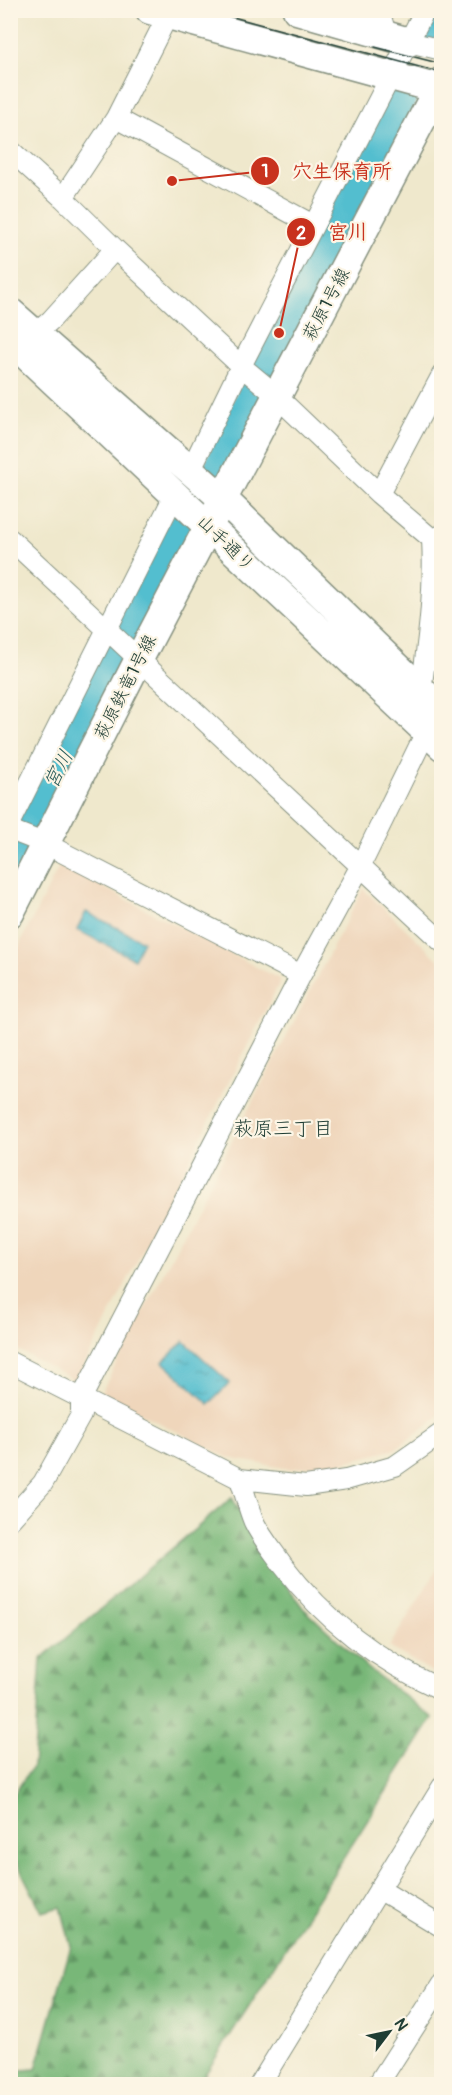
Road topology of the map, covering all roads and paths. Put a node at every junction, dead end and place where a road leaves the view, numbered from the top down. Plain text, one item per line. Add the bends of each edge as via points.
1 (297, 10) edge
2 (425, 10) edge
3 (159, 13) edge
4 (381, 22) edge
5 (409, 42) junction
6 (441, 50) edge
7 (392, 77) junction
8 (440, 87) edge
9 (116, 118) junction
10 (10, 150) edge
11 (63, 198) junction
12 (313, 225) junction
13 (115, 249) junction
14 (10, 312) edge
15 (20, 347) edge
16 (244, 369) junction
17 (441, 375) edge
18 (273, 393) junction
19 (185, 485) junction
20 (379, 494) junction
21 (220, 497) junction
22 (206, 524) junction
23 (437, 537) edge
24 (10, 538) edge
25 (110, 632) junction
26 (135, 654) junction
27 (433, 720) edge
28 (10, 822) edge
29 (10, 830) edge
30 (41, 842) junction
31 (360, 867) junction
32 (10, 914) edge
33 (441, 942) edge
34 (301, 975) junction
35 (10, 1362) edge
36 (81, 1399) junction
37 (441, 1433) edge
38 (240, 1479) junction
39 (10, 1520) edge
40 (441, 1690) edge
41 (441, 1787) edge
42 (379, 1889) junction
43 (441, 1927) edge
44 (441, 1984) edge
45 (260, 2085) edge
46 (378, 2085) edge

1 - 4 street
2 - 5 street
3 - 7 street
3 - 9 street
4 - 5 street
5 - 6 street
5 - 7 street
7 - 8 street
7 - 12 street
8 - 18 street, 萩原1号線
9 - 11 street
9 - 12 street
10 - 11 street
11 - 13 street
12 - 16 street
13 - 15 street via 51,320
13 - 16 street
14 - 15 street, 山手通り
15 - 19 street, 山手通り
16 - 18 street
16 - 19 street
17 - 20 street
18 - 20 street
18 - 21 street, 萩原1号線
19 - 21 street, 山手通り
19 - 22 street, 山手通り
19 - 25 street
20 - 23 street
21 - 22 street, 萩原1号線
21 - 27 street, 山手通り
22 - 26 street, 萩原鉄竜1号線
22 - 27 street, 山手通り
23 - 27 street via 430,630
24 - 25 street
25 - 26 street
25 - 28 street
26 - 30 street, 萩原鉄竜1号線
26 - 31 street
27 - 31 street
29 - 30 street
30 - 32 street, 萩原鉄竜1号線
30 - 34 street
31 - 33 street
31 - 34 street
34 - 36 street
35 - 36 street
36 - 38 street
36 - 39 street via 81,1415 43,1483
37 - 38 street via 395,1466 346,1480 306,1486
38 - 40 street via 255,1523 296,1582 324,1613 379,1656
41 - 42 street
42 - 43 street
42 - 45 street
44 - 46 street

